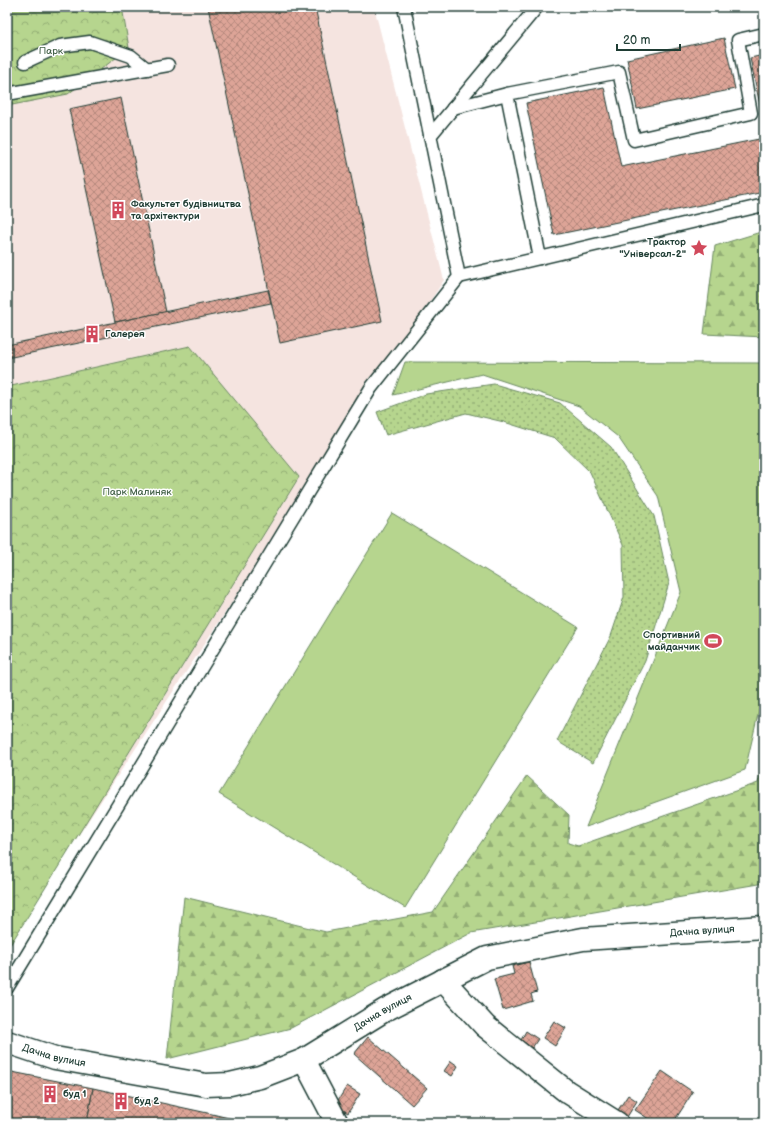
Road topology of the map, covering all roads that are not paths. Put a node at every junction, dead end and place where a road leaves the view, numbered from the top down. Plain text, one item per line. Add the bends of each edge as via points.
1 (404, 7) edge
2 (537, 7) edge
3 (764, 34) edge
4 (25, 62) dead end
5 (168, 65) dead end
6 (147, 69) junction
7 (7, 94) edge
8 (507, 94) junction
9 (453, 108) junction
10 (430, 136) junction
11 (764, 205) edge
12 (540, 258) junction
13 (459, 278) junction
14 (764, 927) edge
15 (443, 980) junction
16 (7, 988) edge
17 (7, 1042) edge
18 (304, 1060) junction
19 (337, 1123) edge
20 (617, 1123) edge

1 - 10 lane
2 - 9 lane
3 - 8 lane via 738,40 751,113 634,140 619,72
4 - 6 lane via 60,46 90,42 132,56
5 - 6 lane
6 - 7 lane
8 - 9 lane
8 - 12 lane
9 - 10 lane
10 - 13 lane
11 - 12 lane
12 - 13 lane
13 - 16 lane via 371,388
14 - 15 street, Дачна вулиця via 583,939 486,958
15 - 18 street, Дачна вулиця via 385,1010
15 - 20 street via 485,1026 566,1091
17 - 18 street, Дачна вулиця via 56,1058 206,1085 230,1084 260,1077
18 - 19 street

